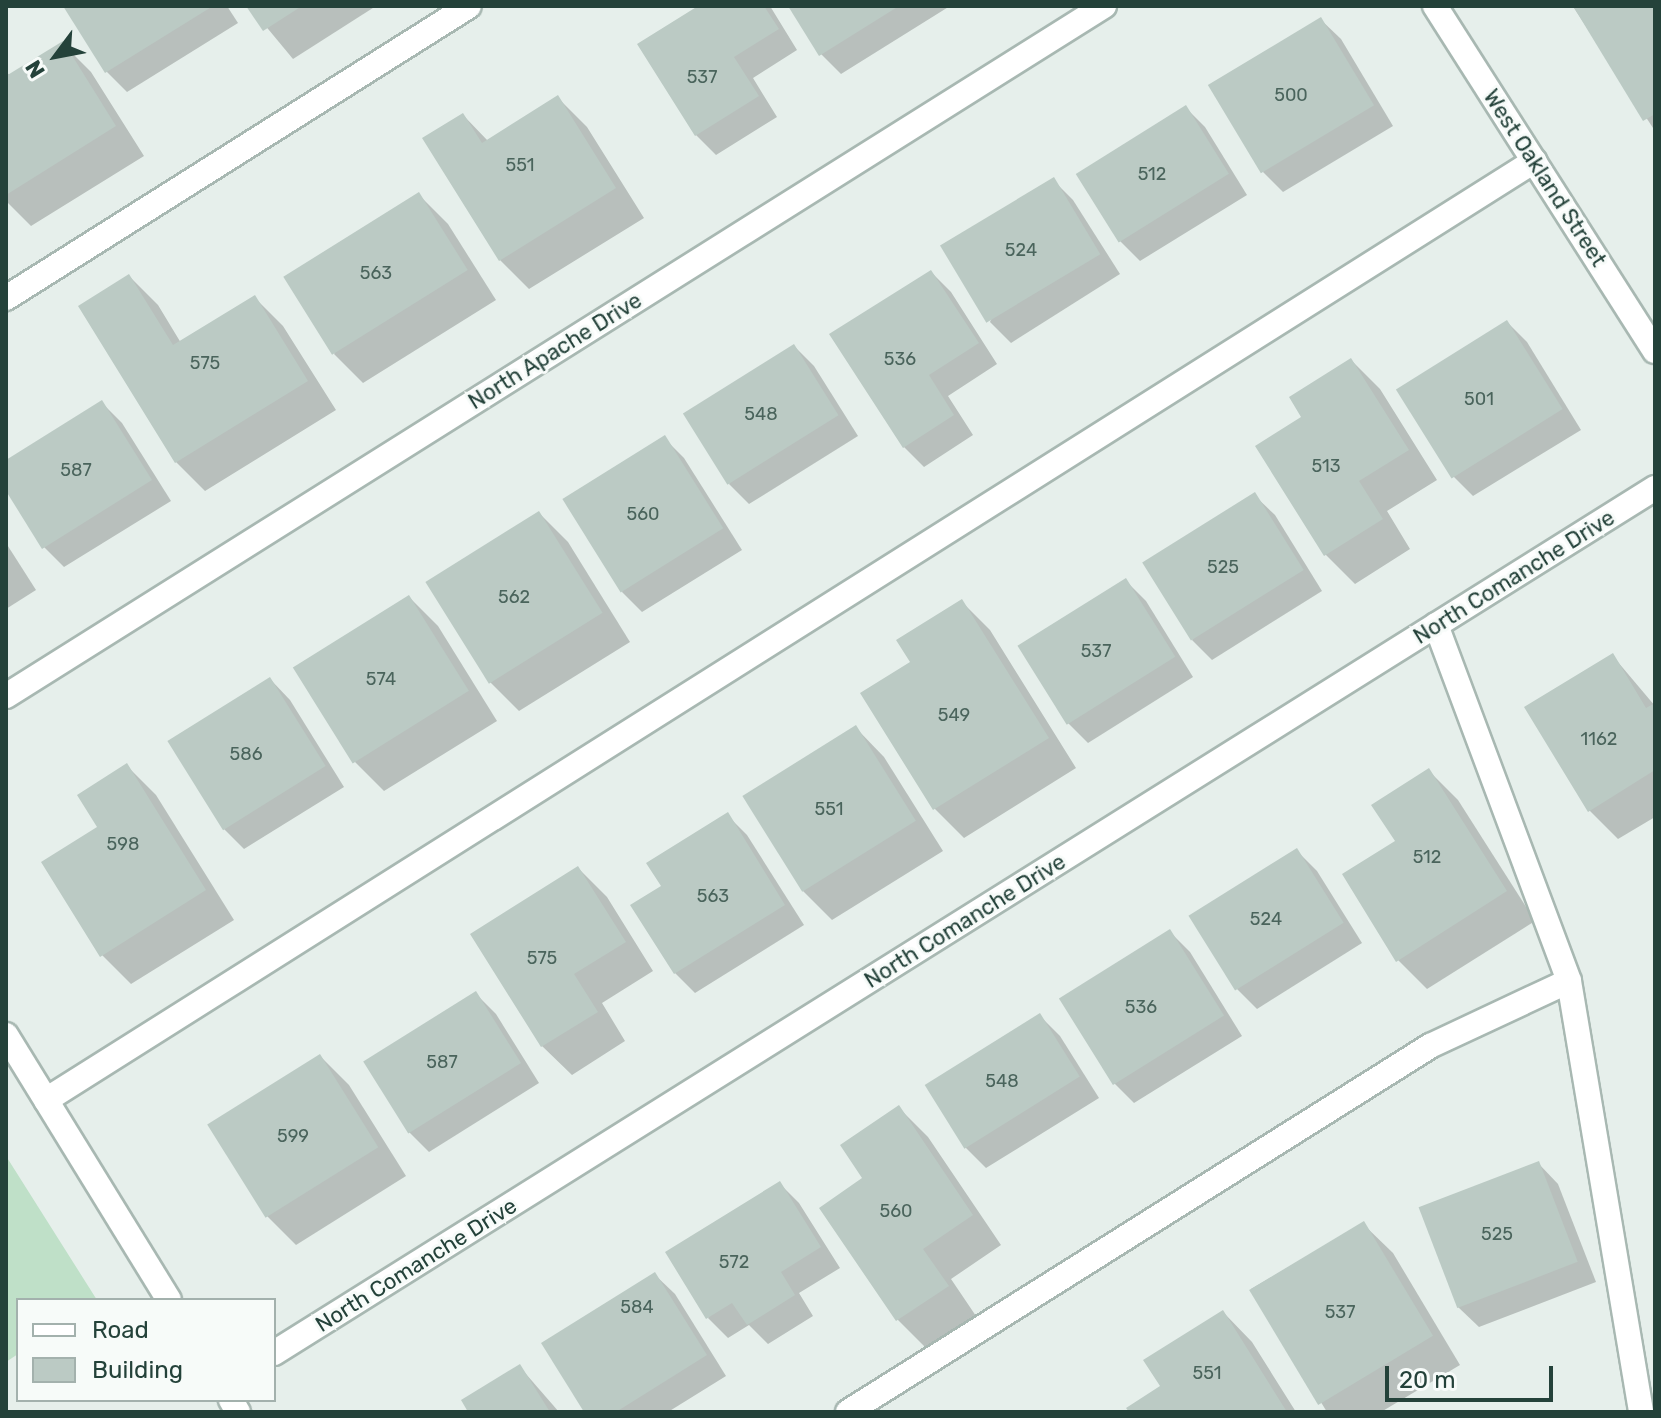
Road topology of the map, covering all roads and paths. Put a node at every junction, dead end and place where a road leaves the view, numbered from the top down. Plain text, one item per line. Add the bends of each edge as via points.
1 (469, 6) edge
2 (1104, 6) edge
3 (1435, 6) edge
4 (1534, 161) junction
5 (6, 298) edge
6 (1655, 351) edge
7 (1655, 488) edge
8 (1436, 625) junction
9 (6, 696) edge
10 (1569, 981) junction
11 (6, 1035) edge
12 (46, 1100) junction
13 (168, 1298) edge
14 (276, 1352) edge
15 (848, 1412) edge
16 (1641, 1412) edge

1 - 5 street
2 - 9 street, North Apache Drive
3 - 4 street, West Oakland Street
4 - 6 street, West Oakland Street
4 - 12 street
7 - 8 street, North Comanche Drive
8 - 10 street
8 - 14 street, North Comanche Drive
10 - 15 street via 1430,1046
10 - 16 street
11 - 12 street
12 - 13 street

